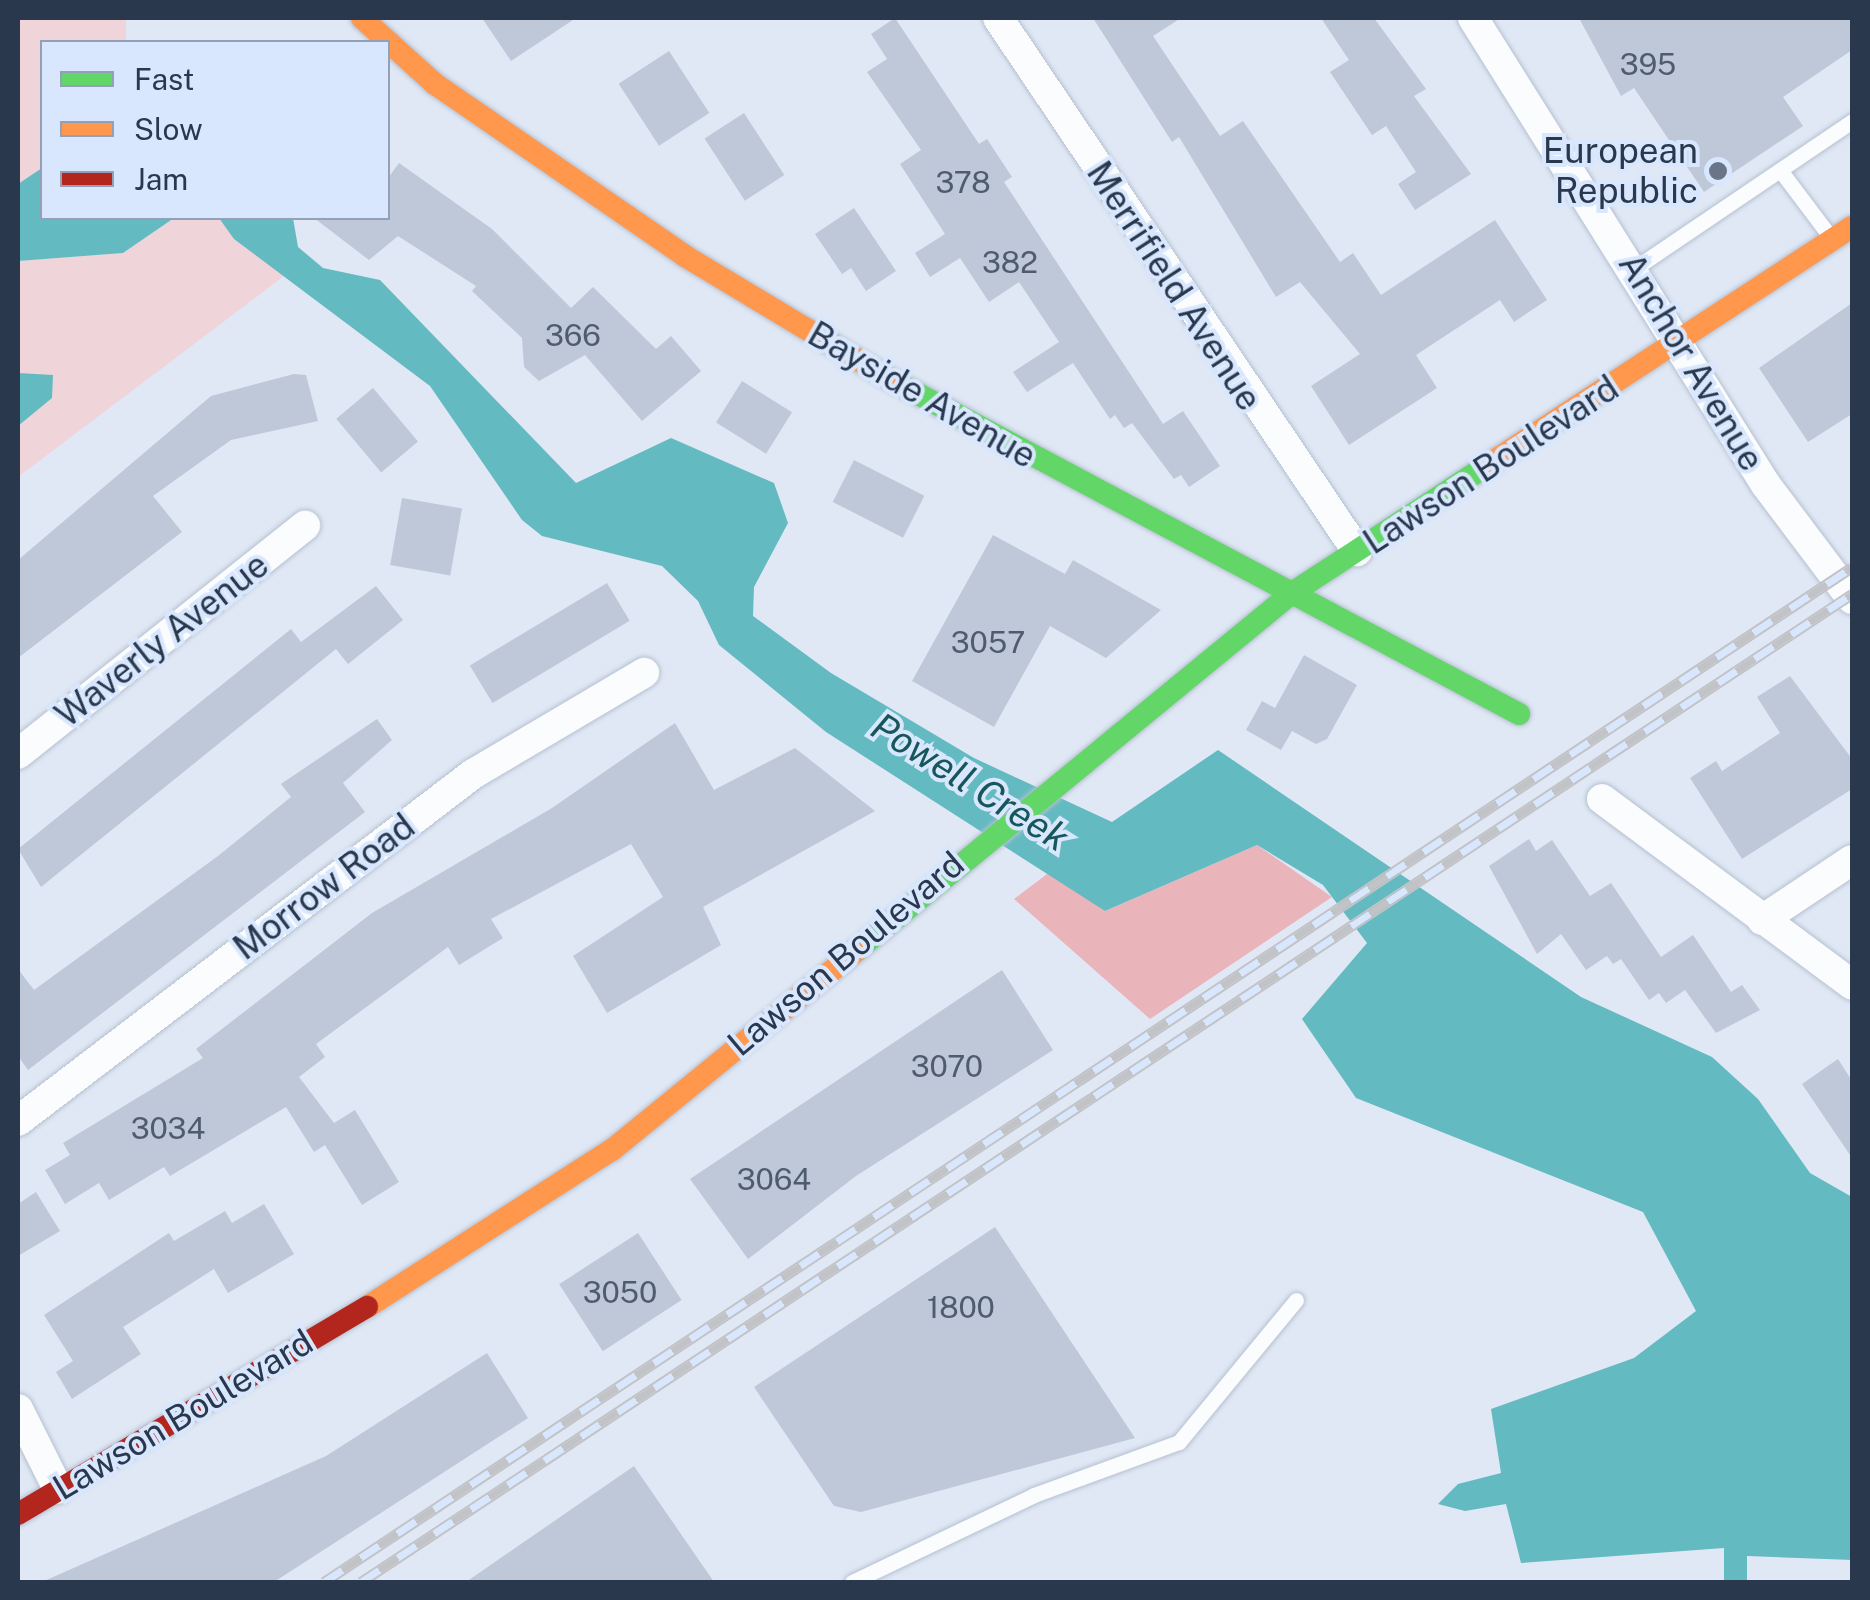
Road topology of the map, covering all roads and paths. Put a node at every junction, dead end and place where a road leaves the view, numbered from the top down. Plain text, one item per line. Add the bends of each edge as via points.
1 (362, 18) edge
2 (998, 18) edge
3 (1473, 18) edge
4 (386, 40) edge
5 (390, 43) edge
6 (1850, 129) edge
7 (1780, 170) junction
8 (1842, 234) edge
9 (1635, 268) junction
10 (1678, 341) junction
11 (305, 526) dead end
12 (1357, 552) junction
13 (1292, 593) junction
14 (1852, 599) edge
15 (644, 673) dead end
16 (1519, 714) dead end
17 (18, 754) edge
18 (1602, 799) dead end
19 (1852, 860) edge
20 (1762, 920) junction
21 (1852, 985) edge
22 (18, 1121) edge
23 (1296, 1300) dead end
24 (18, 1409) edge
25 (58, 1489) junction
26 (18, 1514) edge
27 (852, 1582) edge

1 - 4 main road, Bayside Avenue
2 - 12 street, Merrifield Avenue
3 - 9 street, Anchor Avenue
5 - 13 main road, Bayside Avenue via 435,84 685,256 937,407
6 - 7 lane
7 - 8 lane
7 - 9 lane
8 - 10 main road, Lawson Boulevard
9 - 10 street, Anchor Avenue
10 - 12 main road, Lawson Boulevard
10 - 14 street, Anchor Avenue via 1766,485
11 - 17 street, Waverly Avenue
12 - 13 main road, Lawson Boulevard
13 - 16 main road, Bayside Avenue
13 - 25 main road, Lawson Boulevard via 612,1150 477,1242
15 - 22 street, Morrow Road via 473,774
18 - 20 street
19 - 20 street
20 - 21 street
23 - 27 lane via 1178,1442 1034,1495
24 - 25 street
25 - 26 main road, Lawson Boulevard

